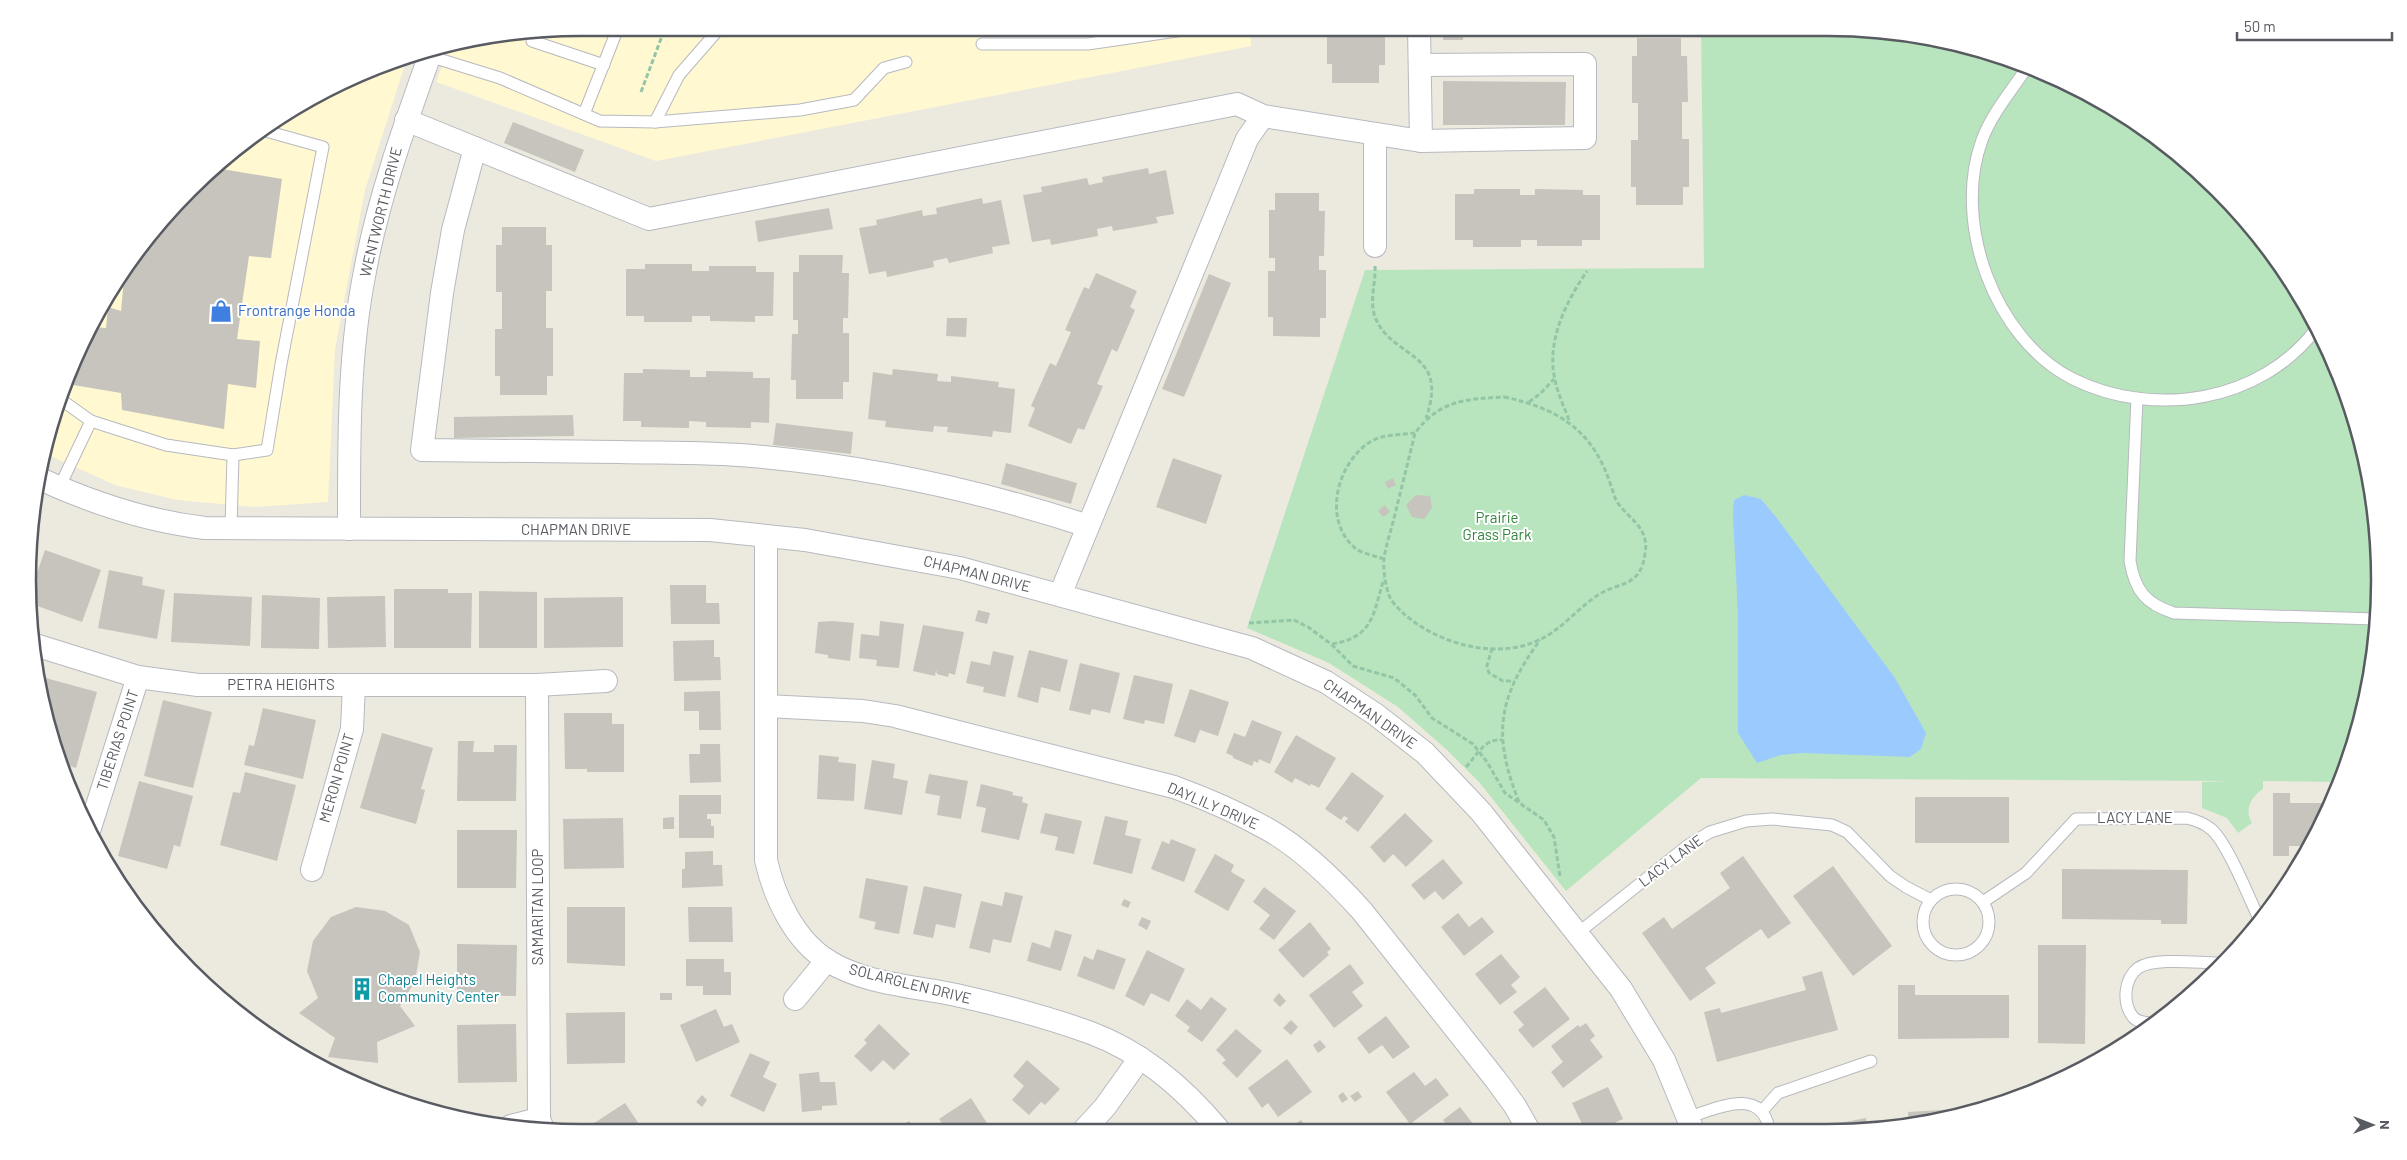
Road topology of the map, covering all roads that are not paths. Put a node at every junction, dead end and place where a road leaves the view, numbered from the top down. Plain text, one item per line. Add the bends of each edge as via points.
1 (615, 36) edge
2 (713, 36) edge
3 (1142, 36) edge
4 (1419, 36) edge
5 (533, 38) edge
6 (982, 44) dead end
7 (438, 55) edge
8 (428, 58) edge
9 (906, 62) dead end
10 (604, 65) junction
11 (1420, 65) junction
12 (2023, 73) edge
13 (584, 114) junction
14 (1263, 116) junction
15 (406, 120) junction
16 (655, 122) junction
17 (272, 133) edge
18 (1375, 134) junction
19 (1421, 141) junction
20 (475, 148) junction
21 (1375, 246) road end
22 (2312, 334) edge
23 (2136, 398) junction
24 (66, 403) edge
25 (91, 421) junction
26 (233, 455) junction
27 (46, 482) edge
28 (59, 488) junction
29 (1088, 526) junction
30 (231, 528) junction
31 (349, 529) junction
32 (766, 536) junction
33 (1060, 595) junction
34 (2370, 619) edge
35 (41, 647) edge
36 (138, 678) junction
37 (606, 681) dead end
38 (354, 685) junction
39 (537, 685) junction
40 (767, 706) junction
41 (92, 821) edge
42 (312, 870) dead end
43 (1931, 900) junction
44 (1983, 902) junction
45 (2256, 913) edge
46 (1578, 933) junction
47 (827, 960) junction
48 (2212, 963) edge
49 (795, 999) dead end
50 (2143, 1022) edge
51 (1140, 1058) junction
52 (1871, 1061) dead end
53 (1762, 1111) junction
54 (541, 1123) edge
55 (1690, 1123) edge
56 (1089, 1124) edge
57 (1214, 1124) edge
58 (1525, 1124) edge
59 (1768, 1124) edge

1 - 10 lane
2 - 16 lane via 679,75
3 - 6 lane via 1088,44
4 - 11 street
5 - 10 lane via 532,41
7 - 13 lane
8 - 15 street, WENTWORTH DRIVE
9 - 16 lane via 884,68 854,100 800,110
10 - 13 lane
11 - 19 street
11 - 19 street via 1586,64 1585,138
12 - 23 lane via 1987,127 1976,164 1973,227 1985,273 2006,316 2035,350 2072,378
13 - 16 lane via 600,121
14 - 18 street
14 - 20 street via 1237,104 649,219
14 - 29 street via 1247,139
15 - 20 street
15 - 31 street, WENTWORTH DRIVE via 375,224 358,312 350,393
17 - 26 lane via 323,147 267,450
18 - 19 street
18 - 21 street
20 - 29 street via 453,230 422,450 751,456 940,484
22 - 23 lane via 2285,361 2236,389 2186,399
23 - 34 lane via 2130,562 2132,574 2150,604 2174,613
24 - 25 lane
25 - 26 lane via 166,445
25 - 28 lane
26 - 30 lane
27 - 28 street, CHAPMAN DRIVE
28 - 30 street, CHAPMAN DRIVE via 143,518
29 - 33 street
30 - 31 street, CHAPMAN DRIVE
31 - 32 street, CHAPMAN DRIVE via 710,530
32 - 33 street, CHAPMAN DRIVE via 904,556
32 - 40 street, SOLARGLEN DRIVE
33 - 46 street, CHAPMAN DRIVE via 1252,648 1291,664 1352,698 1425,753 1452,781 1481,812
35 - 36 street, PETRA HEIGHTS
36 - 38 street, PETRA HEIGHTS via 198,684
36 - 41 street, TIBERIAS POINT
37 - 39 street, PETRA HEIGHTS
38 - 39 street, PETRA HEIGHTS
38 - 42 street, MERON POINT via 352,729
39 - 54 street, SAMARITAN LOOP
40 - 47 street, SOLARGLEN DRIVE via 766,860 771,882 798,932
40 - 58 street, DAYLILY DRIVE via 863,711 930,724 1174,787 1271,831 1340,886 1362,911 1516,1106
43 - 44 lane via 1944,890 1960,889 1967,890
43 - 44 lane via 1923,914 1923,930 1933,946 1948,954 1962,954 1980,944 1989,927
43 - 46 lane, LACY LANE via 1890,876 1847,832 1832,825 1772,819 1746,821 1710,832 1687,846
44 - 45 lane, LACY LANE via 2026,872 2076,819 2186,818 2212,829 2222,841
46 - 55 street, CHAPMAN DRIVE via 1643,1023 1664,1060
47 - 49 street
47 - 51 street, SOLARGLEN DRIVE via 861,975 956,995 1063,1023 1093,1033
48 - 50 lane via 2158,962 2139,968 2126,985 2128,1006 2133,1017
51 - 56 street
51 - 57 street, SOLARGLEN DRIVE via 1194,1101
52 - 53 lane via 1778,1093
53 - 55 lane via 1752,1104 1740,1102
53 - 59 lane

